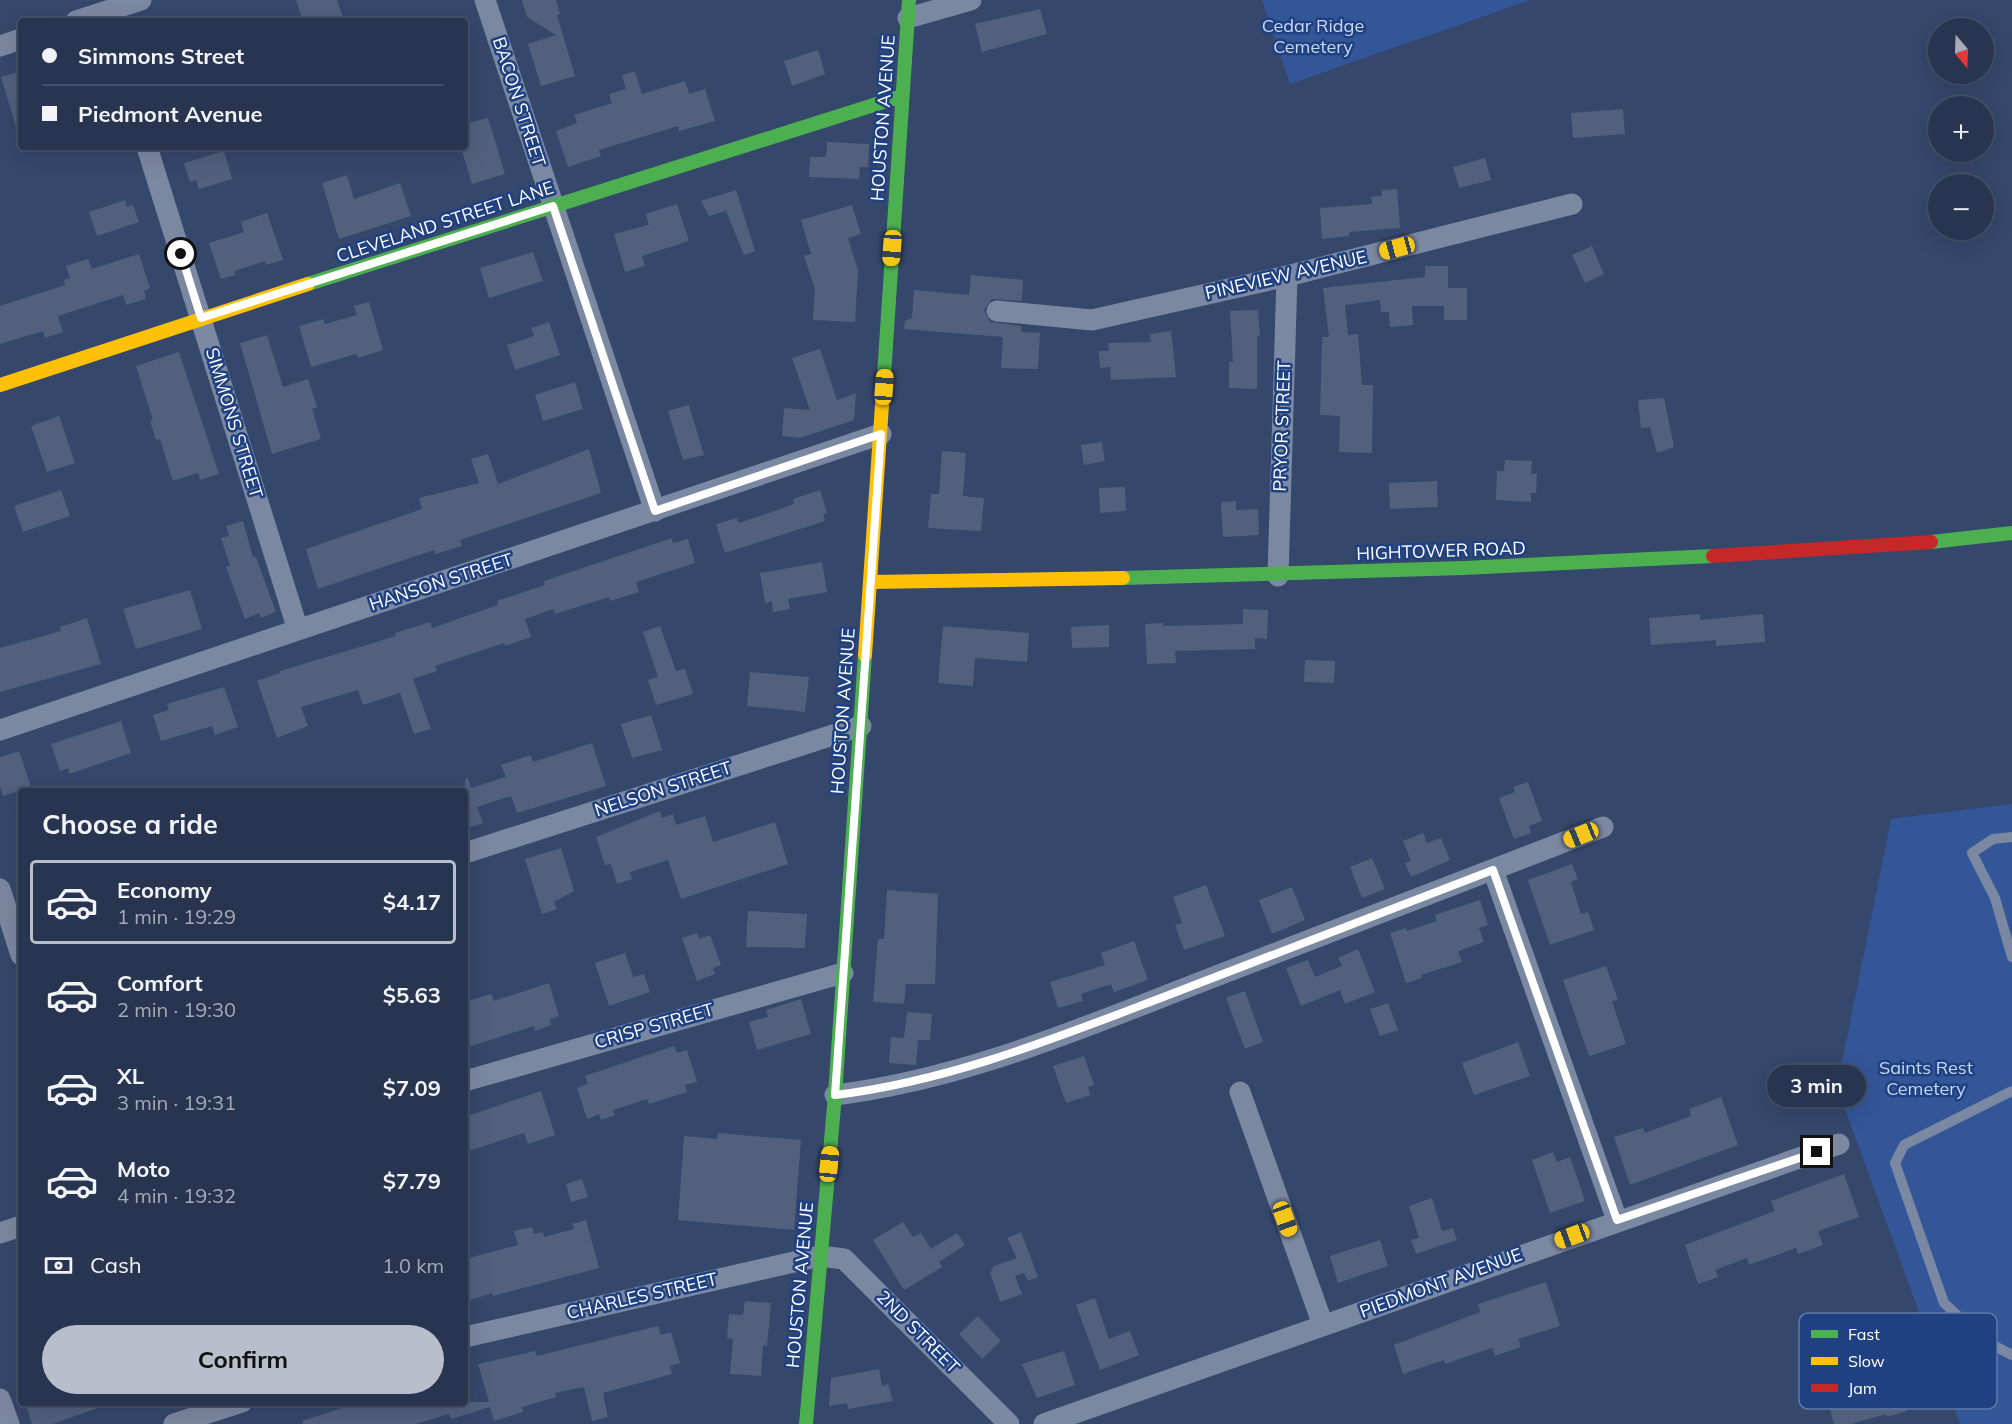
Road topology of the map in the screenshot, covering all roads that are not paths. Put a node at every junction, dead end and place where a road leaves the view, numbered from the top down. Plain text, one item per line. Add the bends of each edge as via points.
1 (141, 0) edge
2 (485, 0) edge
3 (971, 0) edge
4 (909, 9) edge
5 (106, 16) edge
6 (18, 40) edge
7 (0, 45) edge
8 (902, 96) junction
9 (148, 150) edge
10 (1572, 204) dead end
11 (553, 206) junction
12 (1287, 276) junction
13 (997, 311) dead end
14 (201, 318) junction
15 (0, 385) edge
16 (881, 434) junction
17 (655, 511) junction
18 (2012, 533) edge
19 (1278, 576) junction
20 (870, 582) junction
21 (298, 630) junction
22 (861, 726) junction
23 (0, 730) edge
24 (1603, 827) dead end
25 (2012, 837) edge
26 (468, 852) edge
27 (1493, 870) junction
28 (0, 889) edge
29 (18, 946) edge
30 (2012, 957) edge
31 (843, 973) junction
32 (468, 1081) edge
33 (2012, 1091) edge
34 (1240, 1092) dead end
35 (835, 1095) junction
36 (1839, 1144) dead end
37 (1617, 1220) junction
38 (18, 1227) edge
39 (0, 1233) edge
40 (820, 1256) junction
41 (1954, 1313) edge
42 (1323, 1325) junction
43 (468, 1335) edge
44 (1997, 1347) edge
45 (2012, 1355) edge
46 (0, 1399) edge
47 (230, 1406) edge
48 (9, 1424) edge
49 (174, 1424) edge
50 (806, 1424) edge
51 (1009, 1424) edge
52 (1044, 1424) edge

1 - 5 street
2 - 11 street, BACON STREET
3 - 4 street
4 - 8 street, HOUSTON AVENUE
6 - 7 street
8 - 11 street, CLEVELAND STREET LANE
8 - 16 street, HOUSTON AVENUE
9 - 14 street, SIMMONS STREET
10 - 12 street, PINEVIEW AVENUE
11 - 14 street, CLEVELAND STREET LANE
11 - 17 street, BACON STREET
12 - 13 street, PINEVIEW AVENUE via 1092,320
12 - 19 street, PRYOR STREET
14 - 15 street, CLEVELAND STREET LANE
14 - 21 street, SIMMONS STREET
16 - 17 street, HANSON STREET
16 - 20 street, HOUSTON AVENUE
17 - 21 street, HANSON STREET
18 - 19 street, HIGHTOWER ROAD via 1781,552
19 - 20 street, HIGHTOWER ROAD
20 - 22 street, HOUSTON AVENUE
21 - 23 street, HANSON STREET
22 - 26 street, NELSON STREET
22 - 31 street, HOUSTON AVENUE
24 - 27 street
25 - 30 lane via 1993,839 1972,853 1995,898
27 - 35 street via 1047,1041 937,1076
27 - 37 street
28 - 29 street
31 - 32 street, CRISP STREET
31 - 35 street, HOUSTON AVENUE
33 - 41 lane via 1904,1145 1895,1163 1944,1304
34 - 42 street
35 - 40 street, HOUSTON AVENUE
36 - 37 street, PIEDMONT AVENUE
37 - 42 street, PIEDMONT AVENUE
38 - 39 street
40 - 43 street, CHARLES STREET
40 - 50 street, HOUSTON AVENUE
40 - 51 street, 2ND STREET via 844,1259 857,1270
42 - 52 street, PIEDMONT AVENUE
44 - 45 lane
46 - 48 street
47 - 49 street

